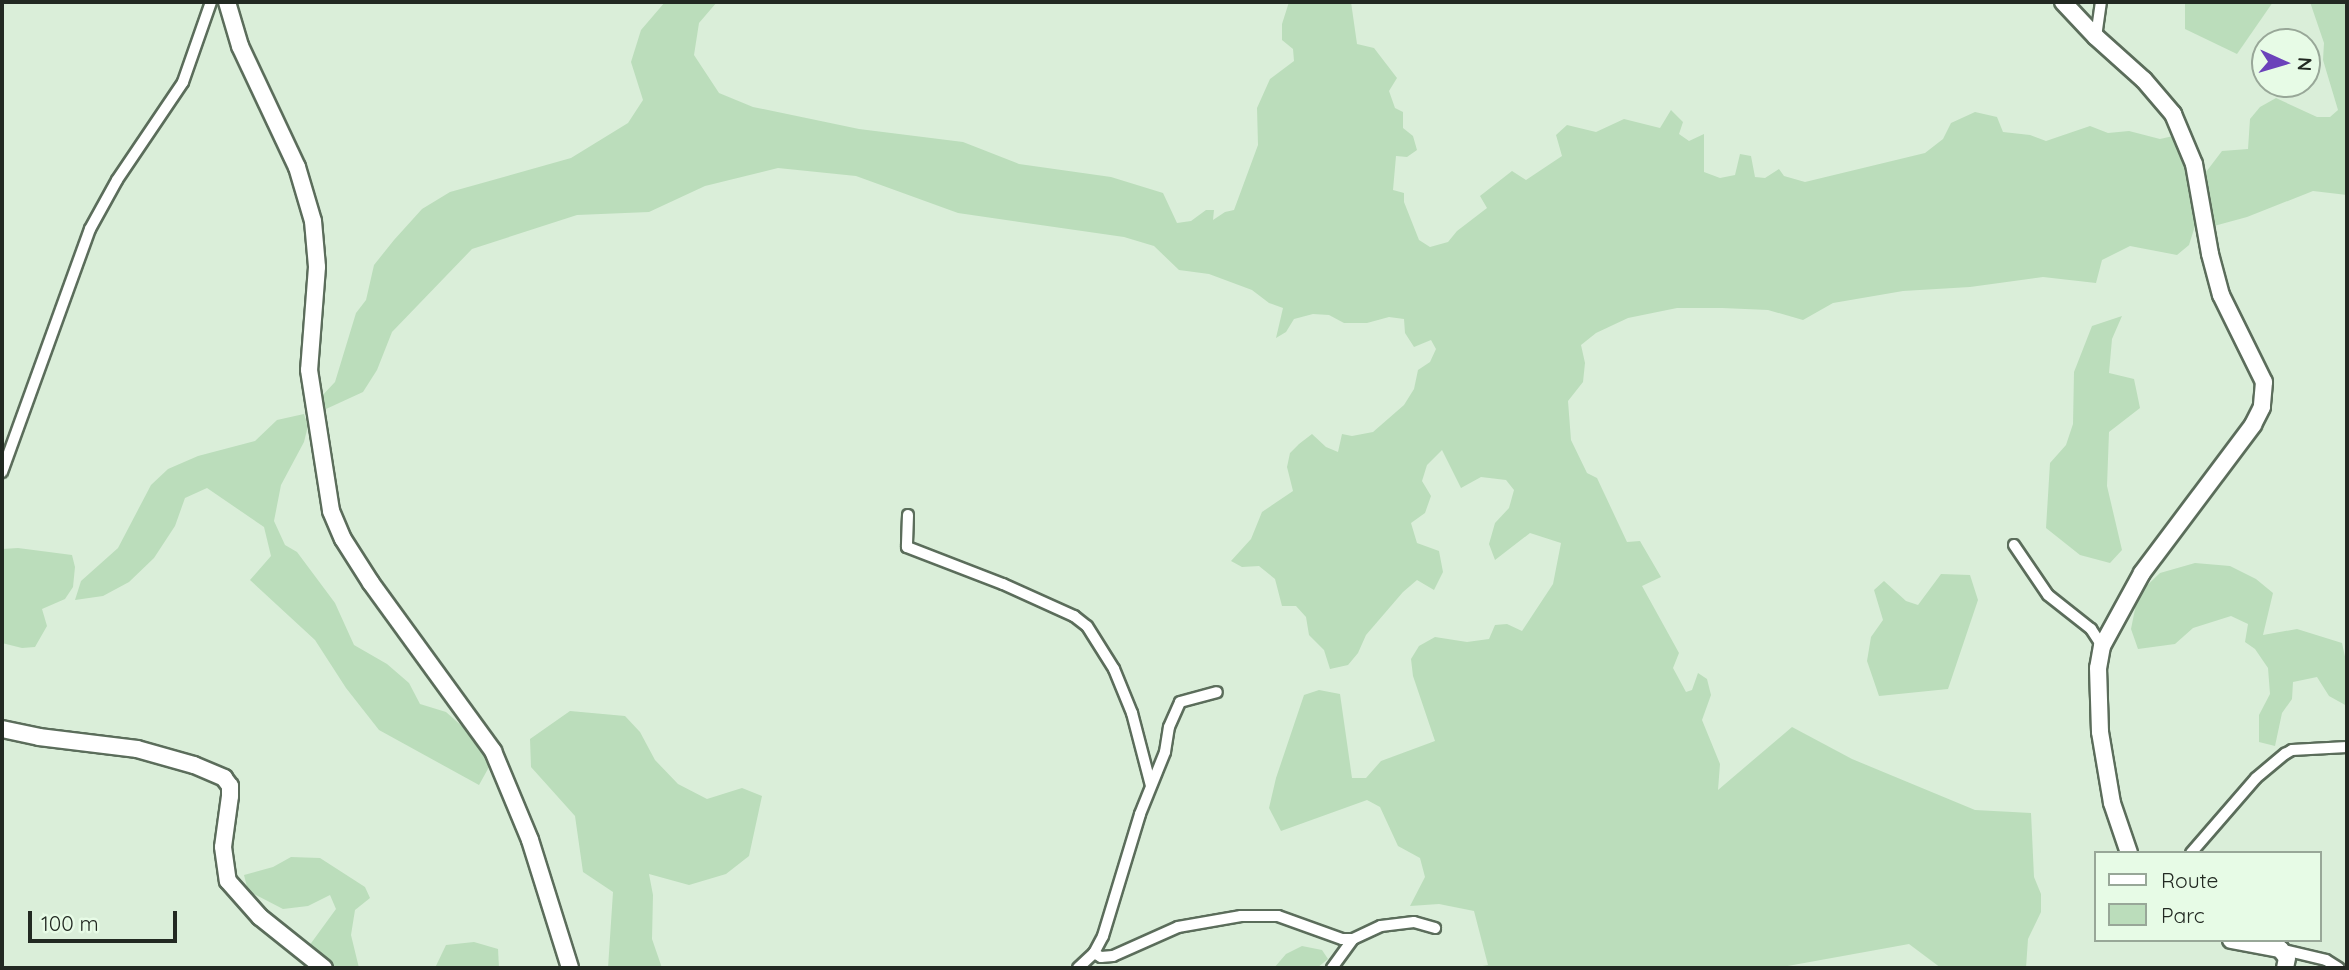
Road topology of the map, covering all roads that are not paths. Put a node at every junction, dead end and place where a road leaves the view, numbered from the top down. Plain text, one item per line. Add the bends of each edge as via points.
1 (211, 2) edge
2 (227, 2) edge
3 (2063, 2) edge
4 (2101, 2) edge
5 (2096, 37) junction
6 (2, 472) edge
7 (908, 515) dead end
8 (2014, 545) dead end
9 (2102, 646) junction
10 (1217, 692) dead end
11 (2, 729) edge
12 (2347, 747) edge
13 (1151, 786) junction
14 (2128, 851) edge
15 (2193, 851) edge
16 (1435, 928) dead end
17 (1353, 939) junction
18 (2242, 942) edge
19 (2280, 949) junction
20 (1094, 953) junction
21 (324, 968) edge
22 (570, 968) edge
23 (1078, 968) edge
24 (1332, 968) edge
25 (2285, 968) edge
26 (2339, 968) edge

1 - 6 street via 183,82 90,229
2 - 22 street via 240,46 297,167 313,221 317,267 309,370 331,511 342,539 371,583 494,751 530,840
3 - 5 street
4 - 5 street
5 - 9 street via 2161,99 2185,138 2221,295 2262,373 2265,393 2253,425 2142,573
7 - 13 street via 907,547 1003,584 1087,626 1114,669 1132,713
8 - 9 street via 2048,594 2091,629
9 - 14 street via 2100,732 2112,803
10 - 13 street via 1180,702
11 - 21 street via 137,749 224,778 230,786 223,847 228,881 260,917
12 - 15 street via 2285,754 2248,787
13 - 20 street
16 - 17 street via 1414,922 1381,926
17 - 20 street via 1278,916 1254,916 1173,928 1108,958
17 - 24 street
18 - 19 street
19 - 25 street via 2287,958
19 - 26 street via 2326,960
20 - 23 street

